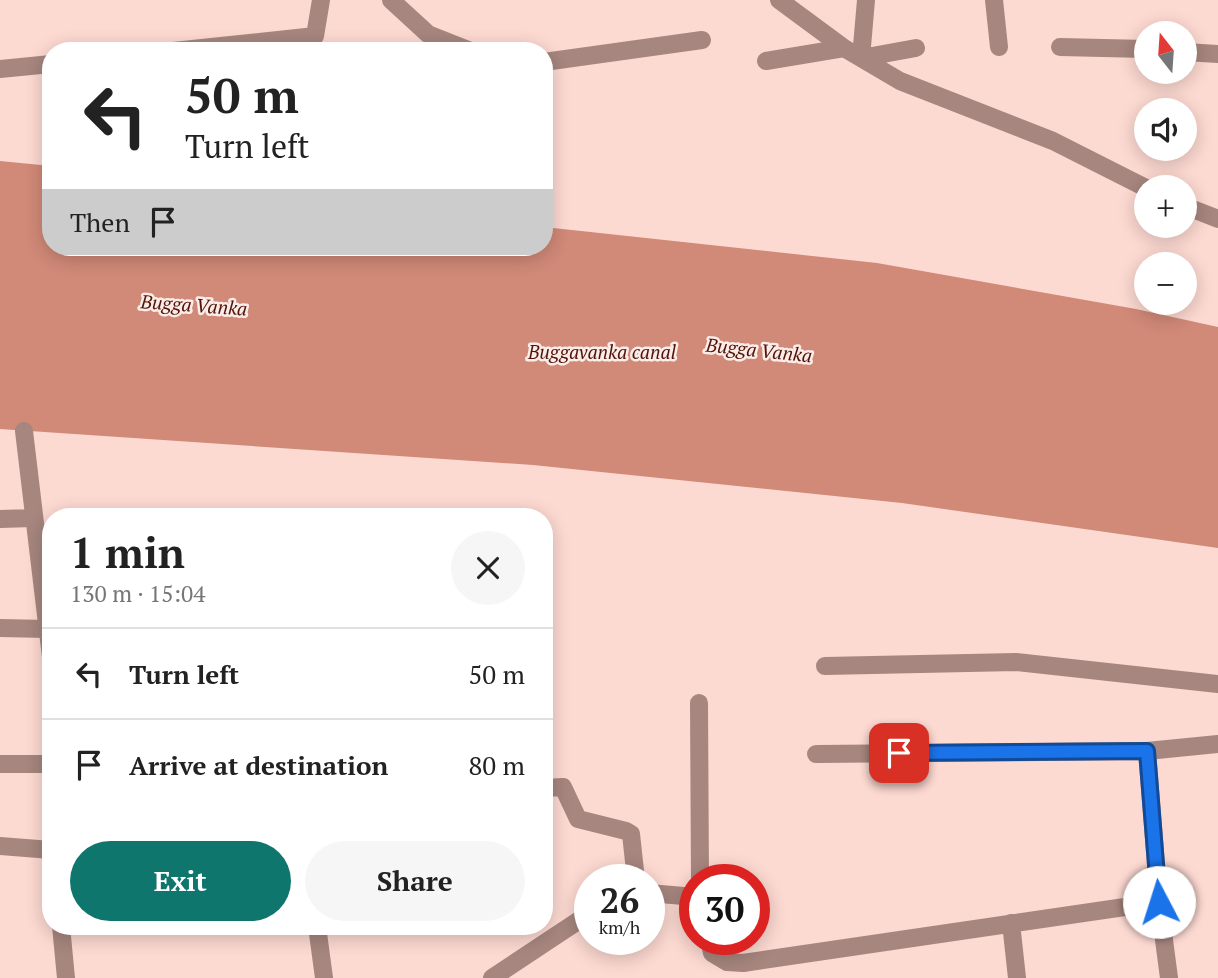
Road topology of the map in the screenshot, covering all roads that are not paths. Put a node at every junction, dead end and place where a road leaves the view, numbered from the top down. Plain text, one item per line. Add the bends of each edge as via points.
1 (321, 0) edge
2 (391, 0) edge
3 (779, 0) edge
4 (866, 0) edge
5 (994, 0) edge
6 (702, 40) dead end
7 (258, 42) edge
8 (448, 42) edge
9 (999, 47) dead end
10 (1060, 47) dead end
11 (844, 48) junction
12 (916, 48) dead end
13 (1134, 49) edge
14 (1197, 53) edge
15 (1218, 54) edge
16 (861, 58) junction
17 (553, 61) edge
18 (766, 61) dead end
19 (42, 65) edge
20 (0, 69) edge
21 (1134, 182) edge
22 (1197, 211) edge
23 (1218, 219) edge
24 (24, 430) dead end
25 (33, 518) junction
26 (0, 519) edge
27 (42, 589) edge
28 (0, 628) edge
29 (42, 629) edge
30 (825, 666) dead end
31 (1218, 684) edge
32 (699, 703) dead end
33 (1218, 744) edge
34 (1147, 751) junction
35 (816, 754) dead end
36 (0, 764) edge
37 (42, 764) edge
38 (553, 788) edge
39 (0, 846) edge
40 (42, 849) edge
41 (634, 864) edge
42 (700, 864) edge
43 (1159, 902) junction
44 (1011, 923) junction
45 (574, 924) edge
46 (62, 935) edge
47 (318, 935) edge
48 (715, 955) edge
49 (739, 970) edge
50 (66, 978) edge
51 (324, 978) edge
52 (492, 978) edge
53 (1017, 978) edge
54 (1170, 978) edge

1 - 7 street via 315,36
2 - 8 street via 428,34
3 - 11 street
4 - 16 street
5 - 9 street
6 - 17 street
10 - 13 street
11 - 16 street
11 - 18 street
12 - 16 street
14 - 15 street
16 - 21 street via 900,81 1052,141
19 - 20 street
22 - 23 street
24 - 25 street
25 - 26 street
25 - 27 street
28 - 29 street
30 - 31 street via 1016,662
32 - 42 street
33 - 34 street
34 - 35 street
34 - 43 street
36 - 37 street
38 - 41 street via 563,787 575,814 584,822 631,834
39 - 40 street
43 - 44 street
43 - 54 street
44 - 49 street
44 - 53 street
45 - 52 street
46 - 50 street
47 - 51 street
48 - 49 street

